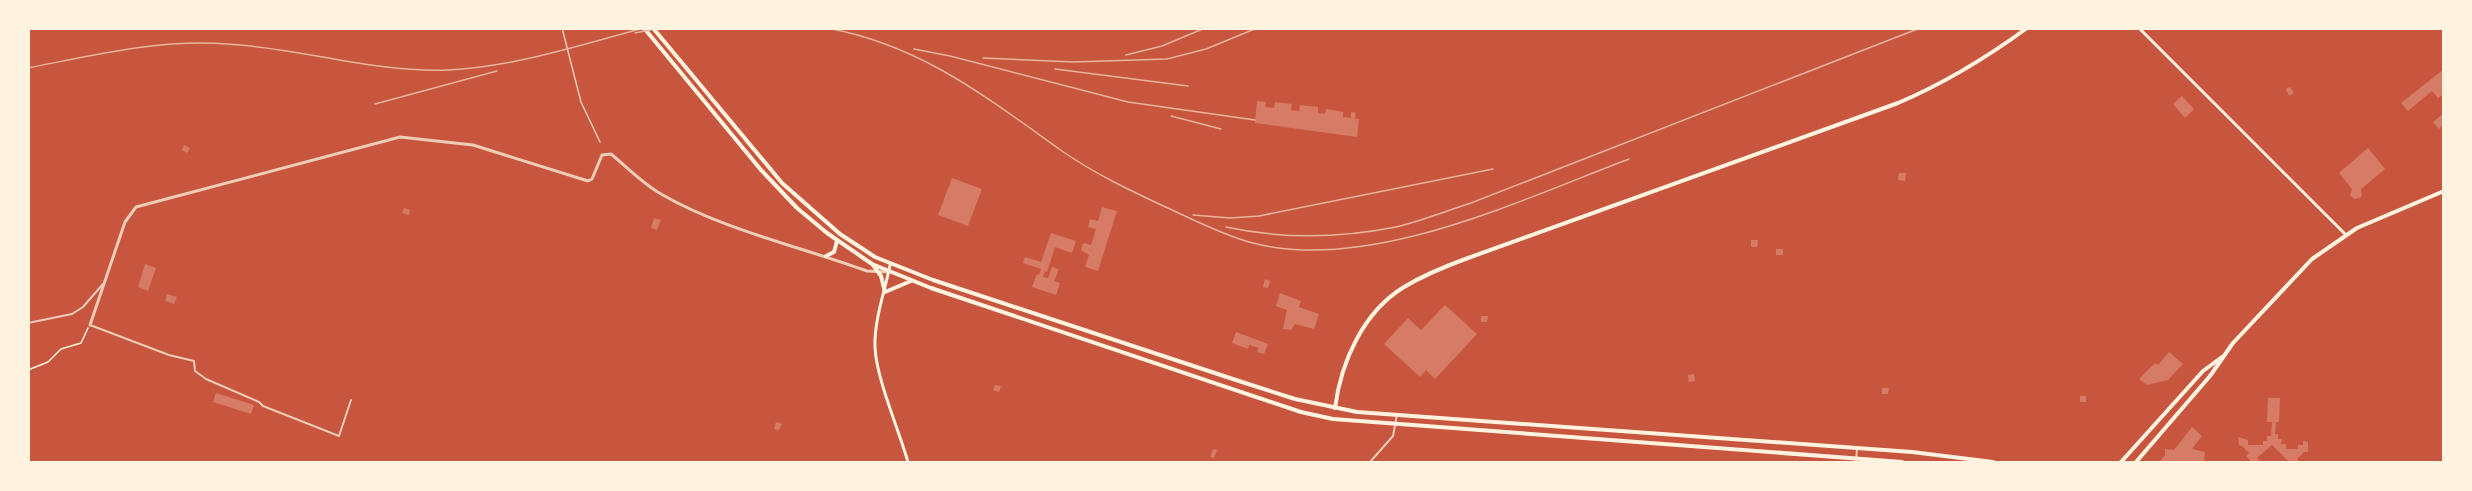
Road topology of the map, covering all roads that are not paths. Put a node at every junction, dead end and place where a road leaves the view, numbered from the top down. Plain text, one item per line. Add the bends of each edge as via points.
1 (561, 28) edge
2 (644, 28) edge
3 (653, 28) edge
4 (2027, 28) edge
5 (2139, 28) edge
6 (600, 142) dead end
7 (2444, 191) edge
8 (840, 234) junction
9 (2345, 234) junction
10 (837, 241) junction
11 (826, 256) junction
12 (872, 264) junction
13 (890, 265) junction
14 (878, 272) junction
15 (889, 272) junction
16 (105, 281) junction
17 (912, 281) junction
18 (885, 292) junction
19 (28, 323) edge
20 (90, 325) joint
21 (2222, 357) junction
22 (351, 400) dead end
23 (1335, 408) junction
24 (2168, 411) junction
25 (1398, 414) junction
26 (2174, 417) junction
27 (1333, 419) junction
28 (1397, 425) junction
29 (1857, 448) junction
30 (1856, 461) edge
31 (908, 462) edge
32 (1370, 462) edge
33 (1902, 462) edge
34 (1993, 462) edge
35 (2121, 462) edge
36 (2136, 462) edge

1 - 6 street via 584,110
2 - 10 main road via 778,189
3 - 8 main road via 782,183
4 - 23 main road via 1988,57 1898,103 1468,258 1403,287 1387,299 1358,336 1339,383
5 - 9 main road
7 - 9 main road
8 - 10 street
8 - 13 main road
9 - 21 main road via 2313,259
10 - 11 main road via 834,252
10 - 12 main road
11 - 14 street
11 - 16 street via 681,205 650,188 611,154 599,159 588,181 472,145 400,137 135,207 125,222
12 - 14 main road
12 - 15 main road
13 - 15 main road
13 - 23 main road via 1052,321 1295,399
14 - 15 street
14 - 18 main road
15 - 17 main road
15 - 18 main road
16 - 19 street via 72,314
16 - 20 street
17 - 18 main road
17 - 27 main road via 1301,412
18 - 31 main road via 875,348
20 - 22 street via 169,356 194,361 195,371 206,379 339,436
21 - 24 main road via 2203,371
21 - 26 main road
23 - 25 main road
23 - 27 main road
24 - 26 street
24 - 35 main road
25 - 28 street
25 - 29 main road
26 - 36 main road
27 - 28 main road
28 - 30 main road
28 - 32 street via 1393,436
29 - 30 street
29 - 34 main road
30 - 33 main road

